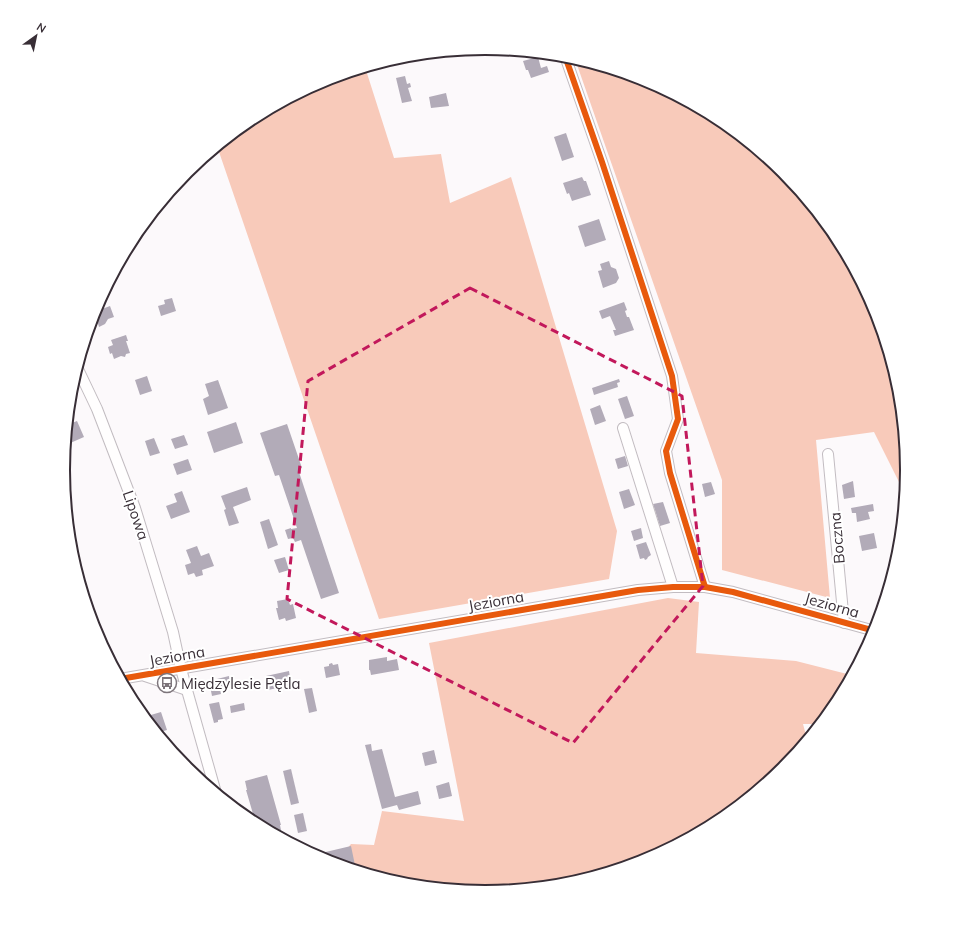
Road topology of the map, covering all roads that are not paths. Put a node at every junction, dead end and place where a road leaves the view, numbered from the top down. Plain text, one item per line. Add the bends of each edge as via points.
1 (568, 64) edge
2 (81, 375) edge
3 (623, 428) dead end
4 (828, 454) dead end
5 (673, 587) junction
6 (706, 587) junction
7 (844, 623) junction
8 (868, 629) edge
9 (180, 669) junction
10 (144, 675) junction
11 (126, 678) edge
12 (186, 690) junction
13 (213, 784) edge

1 - 6 street via 672,376 678,419 666,452 670,473
2 - 9 street, Lipowa via 97,409 135,508 173,632
3 - 5 street
4 - 7 street, Boczna
5 - 6 street, Jeziorna
5 - 9 street, Jeziorna via 638,590
6 - 7 street, Jeziorna
7 - 8 street, Jeziorna
9 - 10 street, Jeziorna
9 - 12 street, Lipowa
10 - 11 street, Jeziorna
10 - 12 street
12 - 13 street, Lipowa

